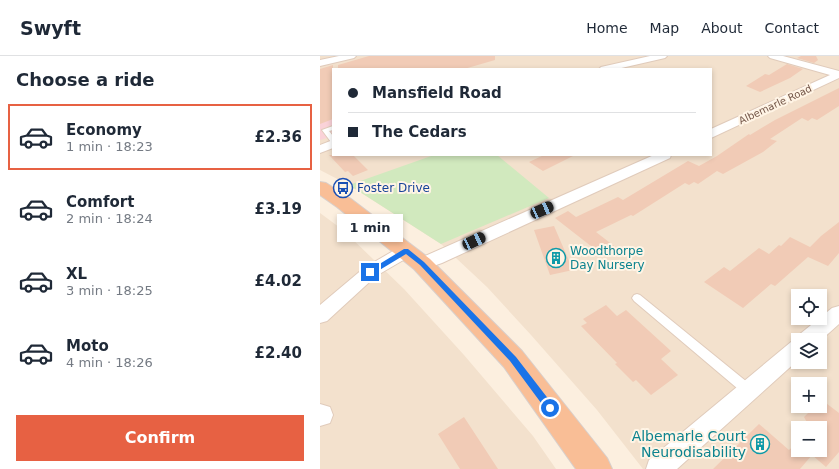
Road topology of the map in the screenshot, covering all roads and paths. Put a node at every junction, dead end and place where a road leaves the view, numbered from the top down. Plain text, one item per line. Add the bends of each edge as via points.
1 (351, 56) edge
2 (662, 56) edge
3 (773, 56) edge
4 (320, 63) edge
5 (608, 68) edge
6 (839, 74) edge
7 (332, 128) edge
8 (712, 134) edge
9 (332, 140) edge
10 (332, 144) edge
11 (320, 149) edge
12 (663, 156) edge
13 (321, 189) edge
14 (414, 257) junction
15 (637, 298) dead end
16 (839, 313) edge
17 (320, 316) edge
18 (816, 333) edge
19 (791, 354) edge
20 (748, 390) junction
21 (596, 469) edge
22 (658, 469) edge

1 - 4 street
2 - 5 street
3 - 6 street
6 - 8 street, Albemarle Road
7 - 9 lane via 325,130
10 - 11 street
12 - 14 street via 436,259
13 - 14 highway
14 - 17 street via 370,272
14 - 21 highway via 513,359
15 - 20 lane
16 - 18 street
19 - 20 street
20 - 22 street

